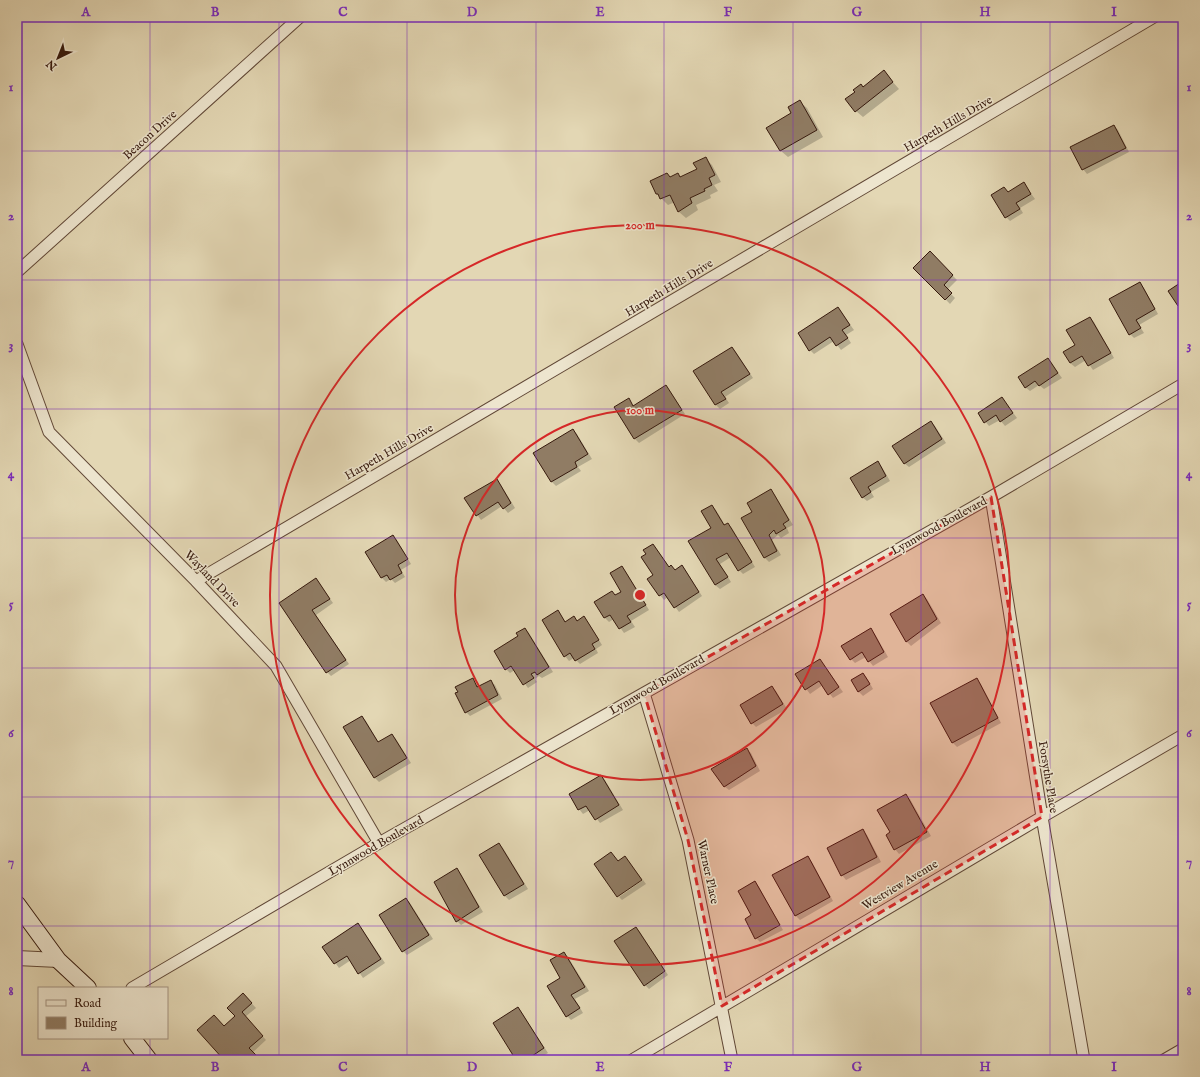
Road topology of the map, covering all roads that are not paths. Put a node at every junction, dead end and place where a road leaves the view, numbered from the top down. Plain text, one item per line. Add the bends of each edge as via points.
1 (300, 17) edge
2 (1154, 17) edge
3 (17, 272) edge
4 (17, 344) edge
5 (1183, 384) edge
6 (991, 497) junction
7 (196, 581) junction
8 (644, 693) junction
9 (1183, 735) edge
10 (1042, 817) junction
11 (379, 843) junction
12 (17, 904) edge
13 (17, 958) edge
14 (58, 960) junction
15 (87, 987) edge
16 (134, 987) edge
17 (722, 1006) junction
18 (133, 1039) edge
19 (1183, 1049) edge
20 (149, 1060) edge
21 (632, 1060) edge
22 (732, 1060) edge
23 (1084, 1060) edge
24 (1164, 1060) edge

1 - 3 street, Beacon Drive
2 - 7 street, Harpeth Hills Drive
4 - 7 street, Wayland Drive via 49,432
5 - 6 street, Lynnwood Boulevard
6 - 8 street, Lynnwood Boulevard
6 - 10 street, Forsythe Place
7 - 11 street, Wayland Drive via 276,666
8 - 11 street, Lynnwood Boulevard
8 - 17 street, Warner Place via 688,840
9 - 10 street, Westview Avenue
10 - 17 street, Westview Avenue
10 - 23 street, Forsythe Place
11 - 16 street, Lynnwood Boulevard
12 - 14 main road
13 - 14 street
14 - 15 main road
17 - 21 street, Westview Avenue
17 - 22 street, Warner Place
18 - 20 main road
19 - 24 street

